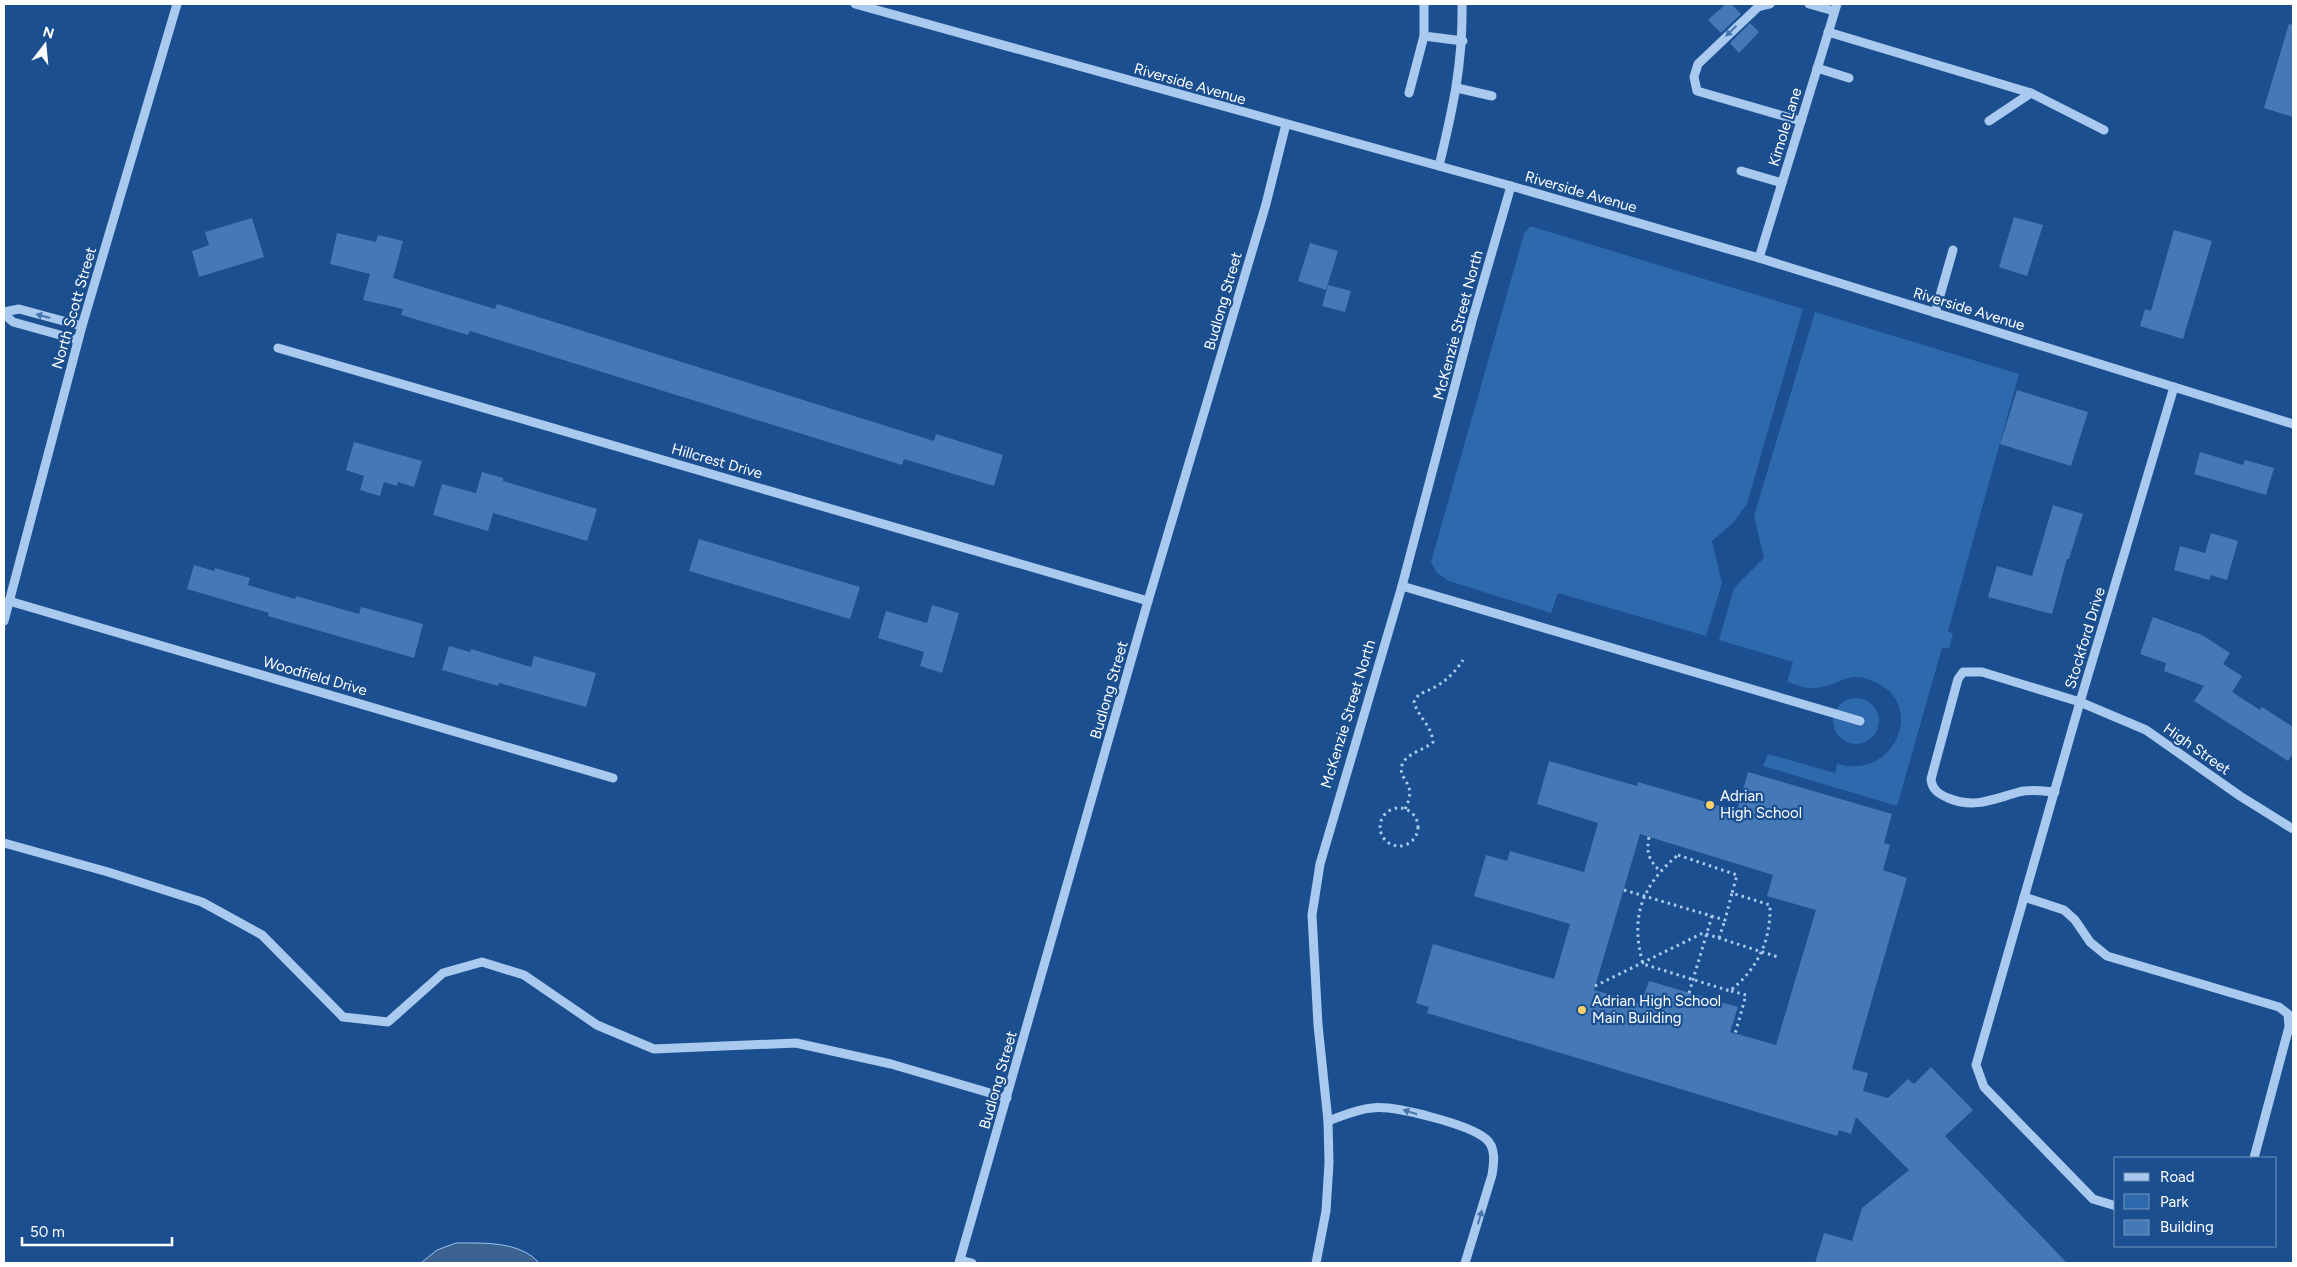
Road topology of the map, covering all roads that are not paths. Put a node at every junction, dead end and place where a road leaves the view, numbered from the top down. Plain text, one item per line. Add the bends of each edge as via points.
1 (177, 4) edge
2 (855, 4) edge
3 (1424, 4) edge
4 (1462, 4) edge
5 (1770, 4) edge
6 (1809, 4) edge
7 (1835, 7) edge
8 (1828, 32) junction
9 (1424, 36) junction
10 (1463, 41) junction
11 (1817, 68) junction
12 (1849, 78) dead end
13 (1457, 88) junction
14 (1409, 93) dead end
15 (2031, 93) junction
16 (1492, 96) dead end
17 (1801, 121) junction
18 (1989, 121) dead end
19 (1286, 124) junction
20 (2104, 130) dead end
21 (1438, 166) junction
22 (1741, 171) dead end
23 (1782, 183) junction
24 (1511, 186) junction
25 (1953, 250) dead end
26 (1759, 258) junction
27 (4, 313) edge
28 (1935, 313) junction
29 (82, 326) junction
30 (78, 340) junction
31 (278, 348) dead end
32 (2174, 387) junction
33 (2293, 424) edge
34 (1402, 586) junction
35 (9, 601) junction
36 (1148, 601) junction
37 (4, 621) edge
38 (2080, 702) junction
39 (1860, 722) dead end
40 (613, 778) dead end
41 (2054, 792) junction
42 (2293, 829) edge
43 (4, 843) edge
44 (2024, 897) junction
45 (1007, 1098) junction
46 (1328, 1121) junction
47 (2254, 1157) edge
48 (2114, 1205) edge
49 (959, 1262) edge
50 (972, 1263) edge
51 (1316, 1263) edge
52 (1465, 1263) edge

1 - 29 street, North Scott Street
2 - 19 street, Riverside Avenue
3 - 9 street
4 - 10 street
5 -> 17 street via 1758,6 1698,64 1694,77 1697,91
6 - 7 street
7 - 8 street, Kimole Lane
8 - 11 street, Kimole Lane
8 - 15 street
9 - 10 street
9 - 14 street
10 - 13 street
11 - 12 street
11 - 17 street, Kimole Lane
13 - 16 street
13 - 21 street
15 - 18 street
15 - 20 street
17 - 23 street, Kimole Lane
19 - 21 street, Riverside Avenue
19 - 36 street, Budlong Street via 1266,204
21 - 24 street, Riverside Avenue
22 - 23 street
23 - 26 street, Kimole Lane
24 - 26 street, Riverside Avenue
24 - 34 street, McKenzie Street North
25 - 28 street
26 - 28 street, Riverside Avenue
29 -> 27 street via 18,309
27 - 30 street via 13,322
28 - 32 street, Riverside Avenue
29 - 30 street, North Scott Street
30 - 35 street, North Scott Street
31 - 36 street, Hillcrest Drive
32 - 33 street, Riverside Avenue
32 - 38 street, Stockford Drive
34 - 39 street
34 - 46 street, McKenzie Street North via 1334,810 1320,864 1312,915 1318,1025
35 - 37 street, North Scott Street
35 - 40 street, Woodfield Drive
36 - 45 street, Budlong Street
38 - 41 street, Stockford Drive
38 - 41 street, High Street via 1982,672 1963,672 1931,779 1939,794 1972,804 2020,792
38 - 42 street, High Street via 2146,730
41 - 44 street, Stockford Drive
43 - 45 street via 202,902 262,935 343,1017 388,1022 443,973 482,962 524,975 597,1025 654,1049 796,1042 891,1064
44 - 47 street via 2064,910 2090,942 2107,956 2279,1007 2288,1014 2289,1027
44 - 48 street, Stockford Drive via 1976,1065 1984,1087 2093,1199
45 - 49 street, Budlong Street
46 - 51 street, McKenzie Street North via 1326,1211
52 -> 46 street via 1492,1175 1494,1160 1486,1139 1460,1127 1398,1108 1373,1107
49 - 50 street

